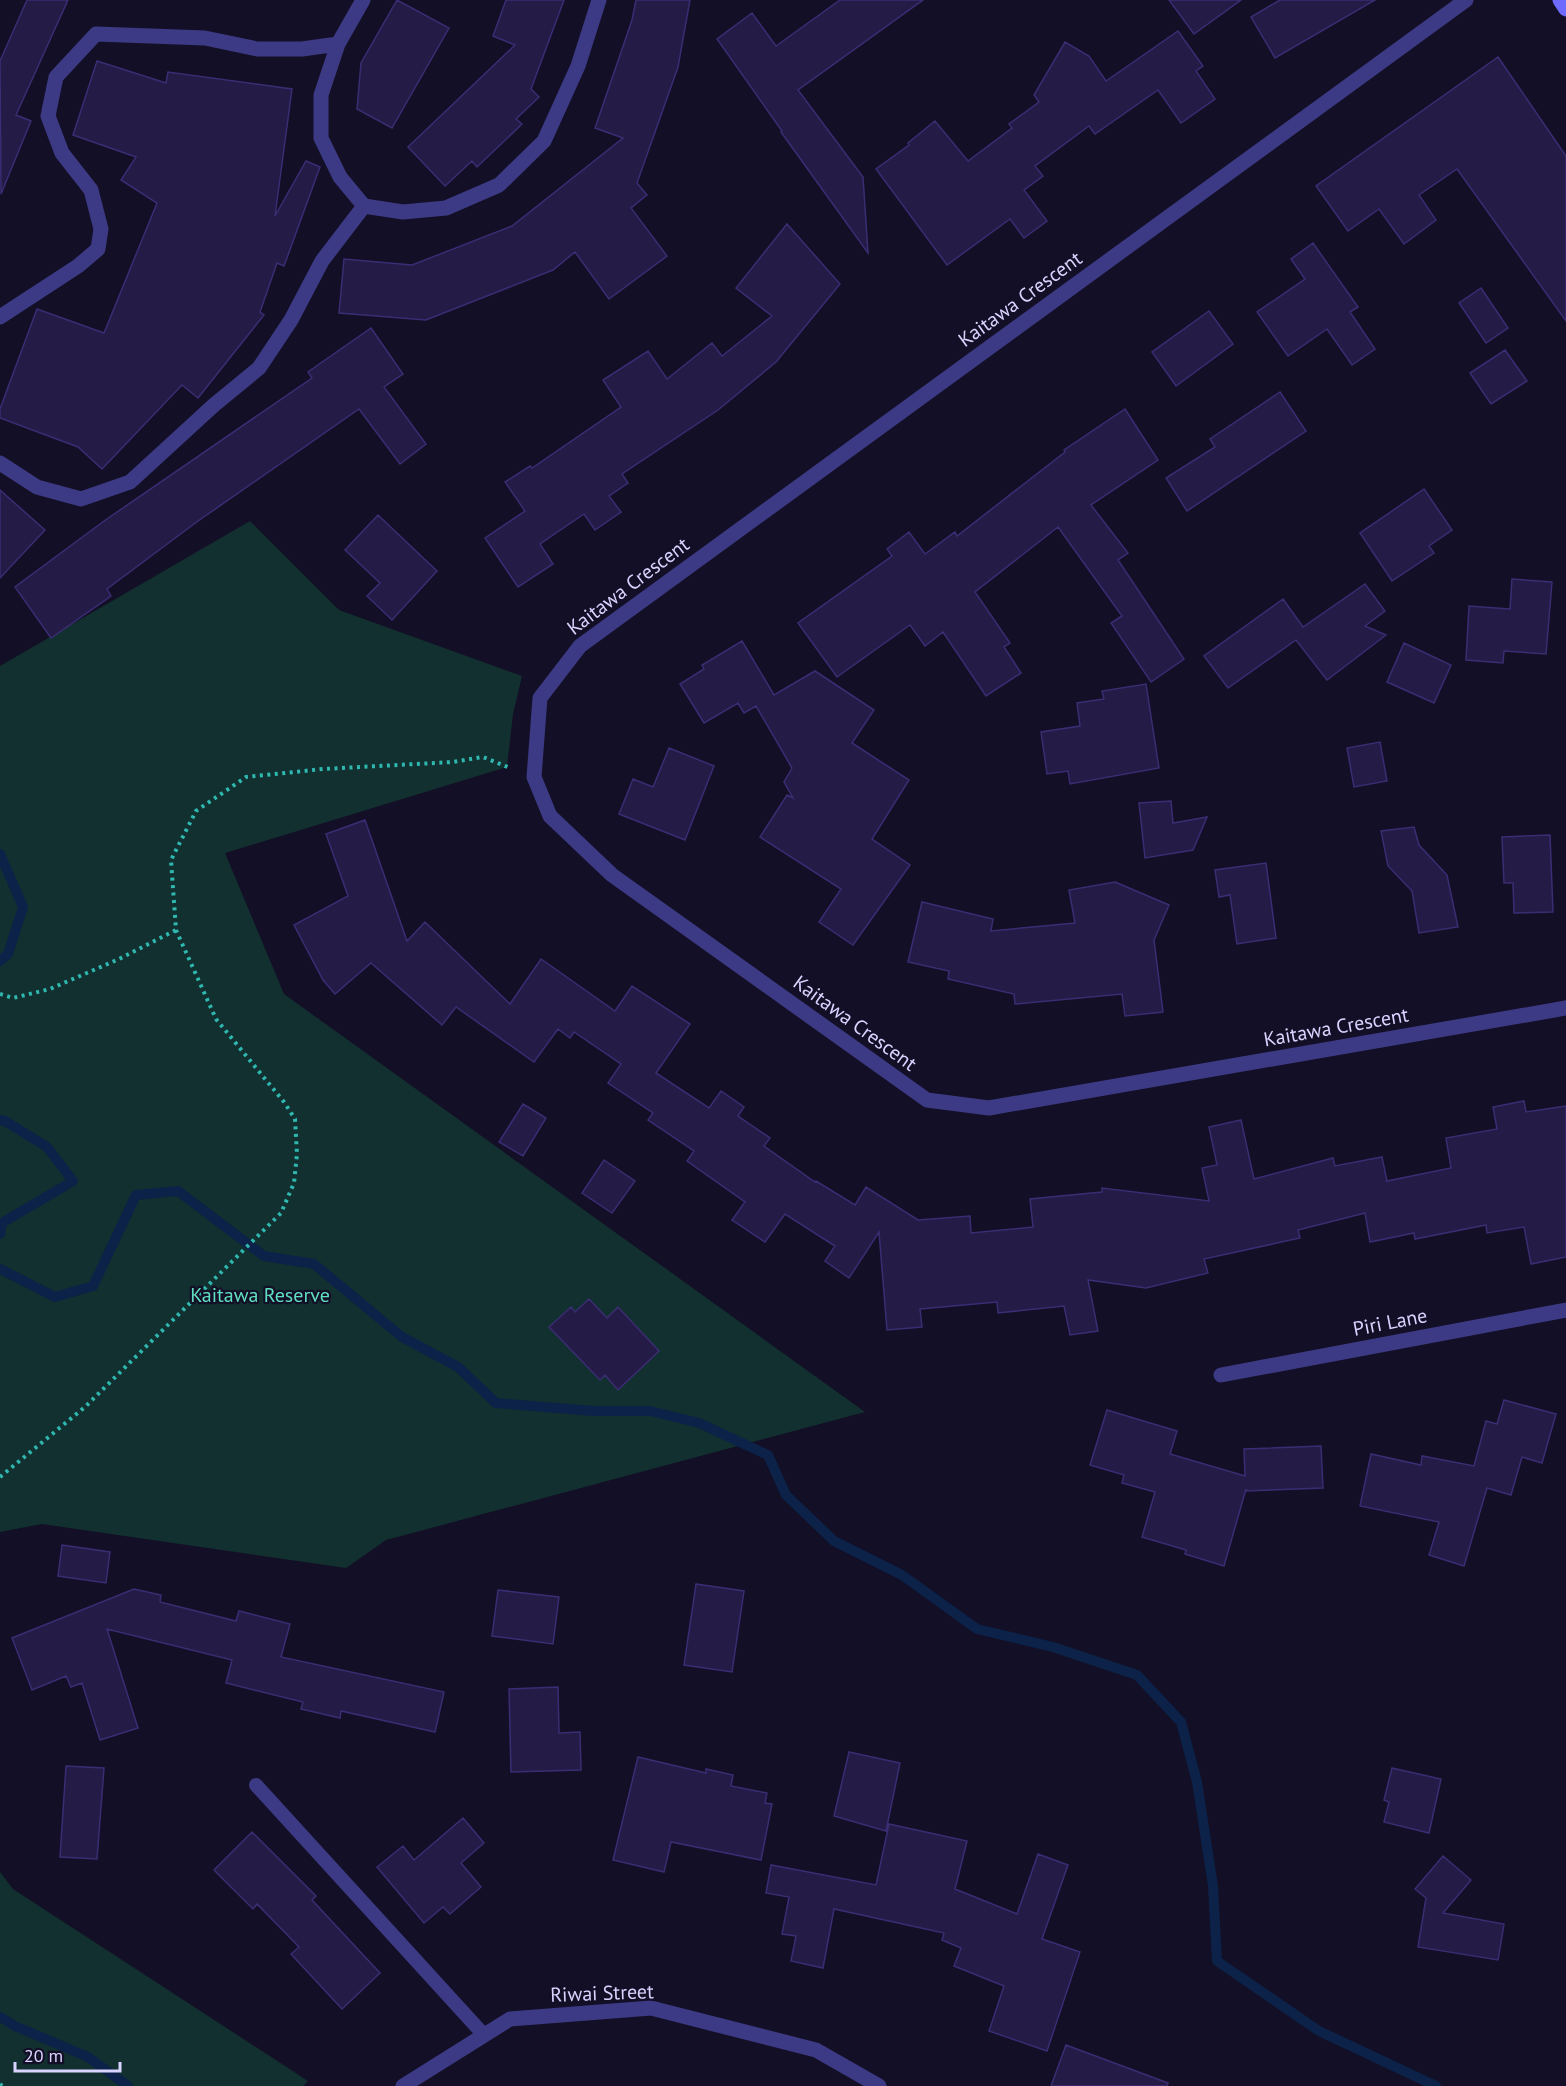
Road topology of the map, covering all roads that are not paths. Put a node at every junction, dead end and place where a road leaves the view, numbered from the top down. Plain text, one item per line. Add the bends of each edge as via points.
1 (363, 0) edge
2 (599, 0) edge
3 (1466, 0) edge
4 (1560, 0) edge
5 (1566, 9) edge
6 (338, 44) junction
7 (364, 206) junction
8 (0, 317) edge
9 (0, 463) edge
10 (1566, 1008) edge
11 (1566, 1310) edge
12 (1221, 1376) dead end
13 (256, 1785) dead end
14 (484, 2035) junction
15 (403, 2086) edge
16 (879, 2086) edge

1 - 6 street
2 - 7 street via 578,66 544,141 499,185 447,208 403,212
3 - 10 street, Kaitawa Crescent via 580,646 540,698 534,777 550,816 612,875 927,1100 988,1108
4 - 5 street
6 - 7 street via 321,95 321,138 340,177
6 - 8 street via 257,49 205,38 96,34 56,77 48,116 62,153 91,190 101,228 98,249
7 - 9 street via 322,261 291,320 259,368 130,482 81,499 37,487
11 - 12 street, Piri Lane
13 - 14 lane
14 - 15 street, Riwai Street
14 - 16 street, Riwai Street via 510,2019 651,2008 816,2050

